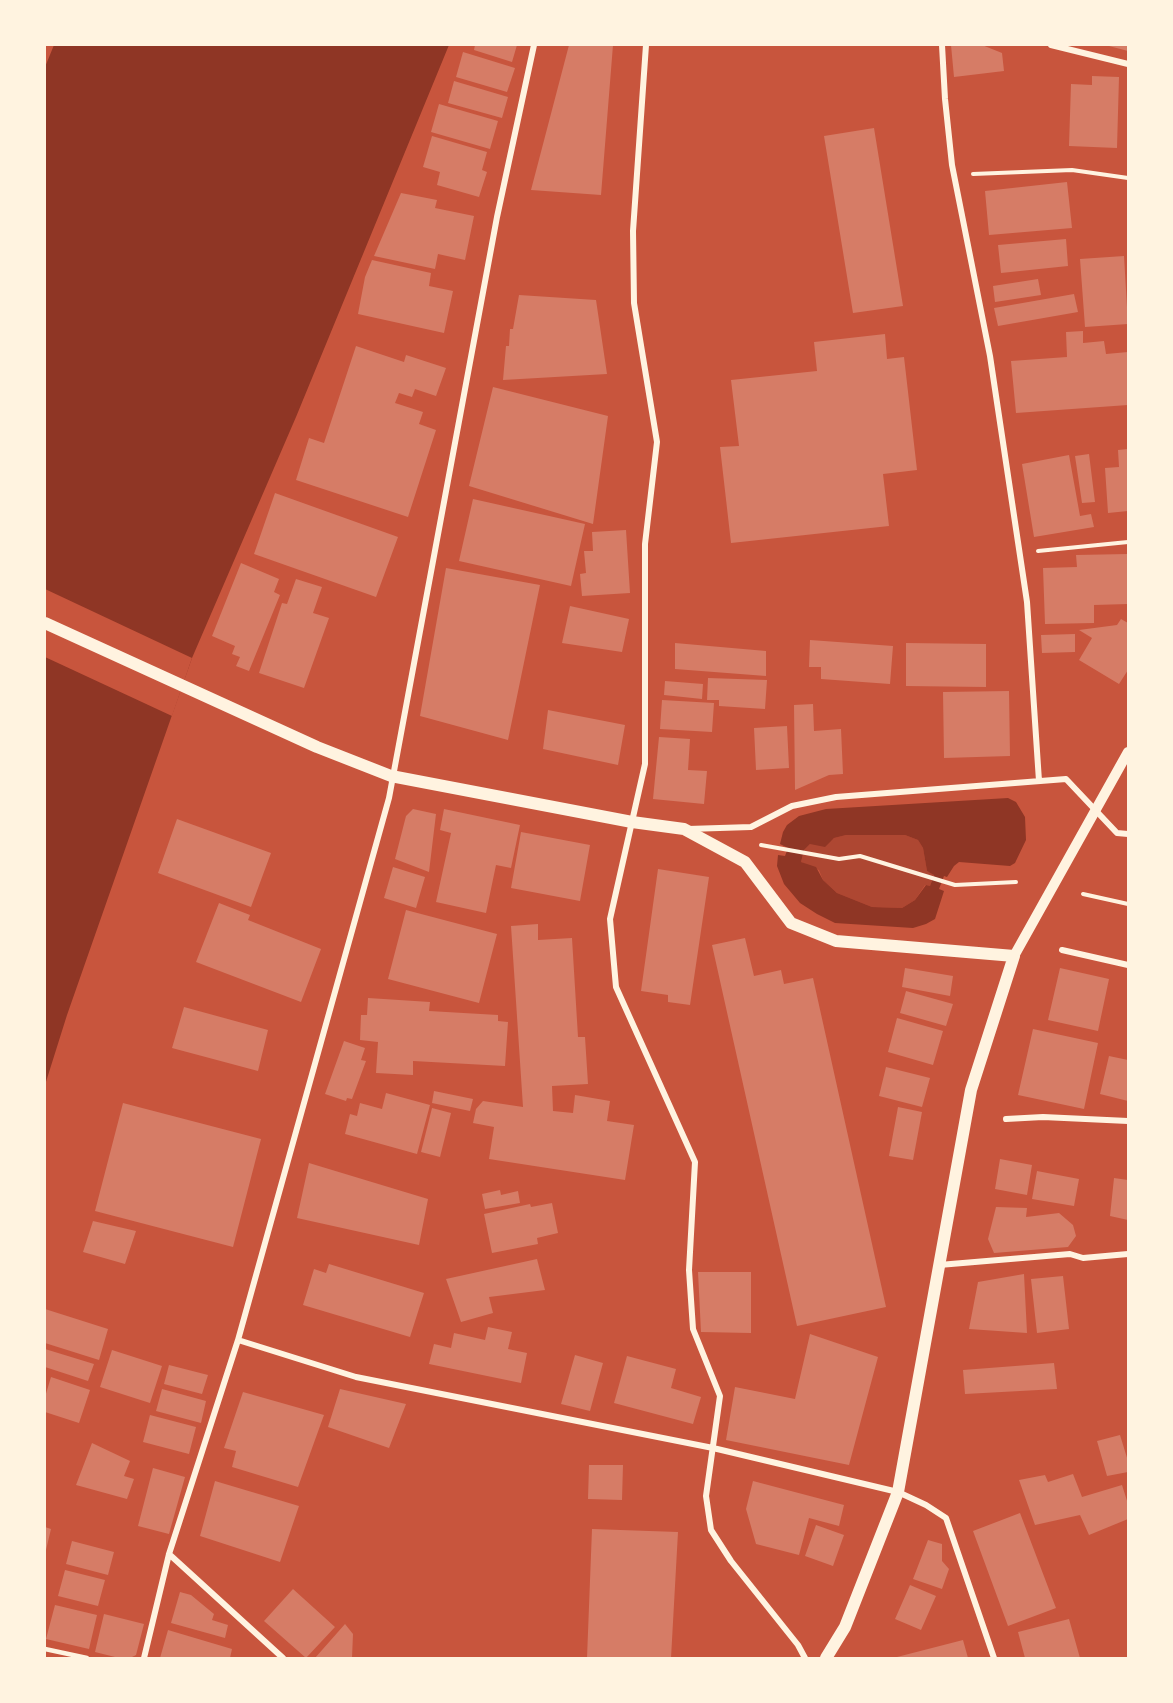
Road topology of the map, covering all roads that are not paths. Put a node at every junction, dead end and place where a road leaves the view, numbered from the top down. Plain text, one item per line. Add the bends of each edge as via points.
1 (534, 45) edge
2 (646, 45) edge
3 (942, 45) edge
4 (1052, 45) edge
5 (1128, 64) edge
6 (45, 623) edge
7 (1128, 752) edge
8 (391, 776) junction
9 (1039, 782) junction
10 (1094, 809) junction
11 (632, 822) junction
12 (684, 829) junction
13 (1128, 834) edge
14 (1062, 950) dead end
15 (1014, 956) junction
16 (1128, 965) edge
17 (1006, 1119) dead end
18 (1128, 1121) edge
19 (1128, 1254) edge
20 (938, 1266) junction
21 (238, 1340) junction
22 (713, 1448) junction
23 (898, 1492) junction
24 (169, 1554) junction
25 (45, 1649) edge
26 (87, 1658) edge
27 (144, 1658) edge
28 (283, 1658) edge
29 (805, 1658) edge
30 (826, 1658) edge
31 (994, 1658) edge

1 - 8 street via 497,217
2 - 11 street via 633,231 634,303 657,442 645,544 645,764
3 - 9 street via 954,175 990,356 1027,602
4 - 5 street
6 - 8 main road via 317,747
7 - 10 street
8 - 11 main road
8 - 21 street via 389,798
9 - 10 street via 1066,779
9 - 12 street via 836,797 792,806 751,827
10 - 13 street via 1117,833
10 - 15 street
11 - 12 main road
11 - 22 street via 610,919 616,987 695,1162 689,1270 693,1329 720,1396
12 - 15 main road via 744,862 791,923 837,941
14 - 16 street
15 - 20 main road via 971,1090
17 - 18 street
19 - 20 street via 1083,1258 1070,1254
20 - 23 main road
21 - 22 street via 356,1377
21 - 24 street
22 - 23 street
22 - 29 street via 706,1496 711,1530
23 - 30 main road via 845,1627
23 - 31 street via 946,1518
24 - 27 street
24 - 28 street
25 - 26 lane

